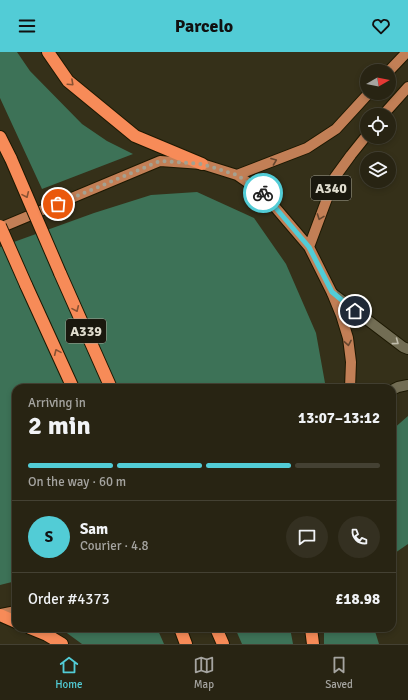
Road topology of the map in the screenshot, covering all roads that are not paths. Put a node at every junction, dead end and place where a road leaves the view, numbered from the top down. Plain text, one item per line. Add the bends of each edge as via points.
1 (48, 52) edge
2 (407, 52) edge
3 (396, 64) edge
4 (408, 87) edge
5 (363, 100) edge
6 (389, 108) edge
7 (0, 137) edge
8 (360, 144) edge
9 (202, 164) junction
10 (237, 175) junction
11 (0, 227) edge
12 (309, 247) junction
13 (332, 292) junction
14 (408, 349) edge
15 (70, 384) edge
16 (109, 384) edge
17 (350, 384) edge
18 (408, 385) edge
19 (396, 388) edge
20 (12, 612) edge
21 (0, 615) edge
22 (12, 620) edge
23 (40, 632) edge
24 (182, 632) edge
25 (218, 632) edge
26 (312, 632) edge
27 (62, 644) edge
28 (186, 644) edge
29 (223, 644) edge
30 (313, 644) edge

1 -> 9 highway via 68,81 135,136
2 - 3 main road
4 - 6 main road
10 -> 5 main road via 307,148 336,129
7 -> 16 highway, A339, bridge
8 -> 12 main road, A340 via 336,177
9 - 10 main road
9 - 11 main road via 160,161
10 - 12 main road via 263,193
15 -> 11 highway, A339, bridge
12 - 13 main road
13 -> 14 street
13 -> 17 main road via 348,338
18 - 19 street
20 - 21 main road
21 - 22 highway
23 - 27 highway
24 - 28 highway
25 - 29 highway
26 - 30 highway

